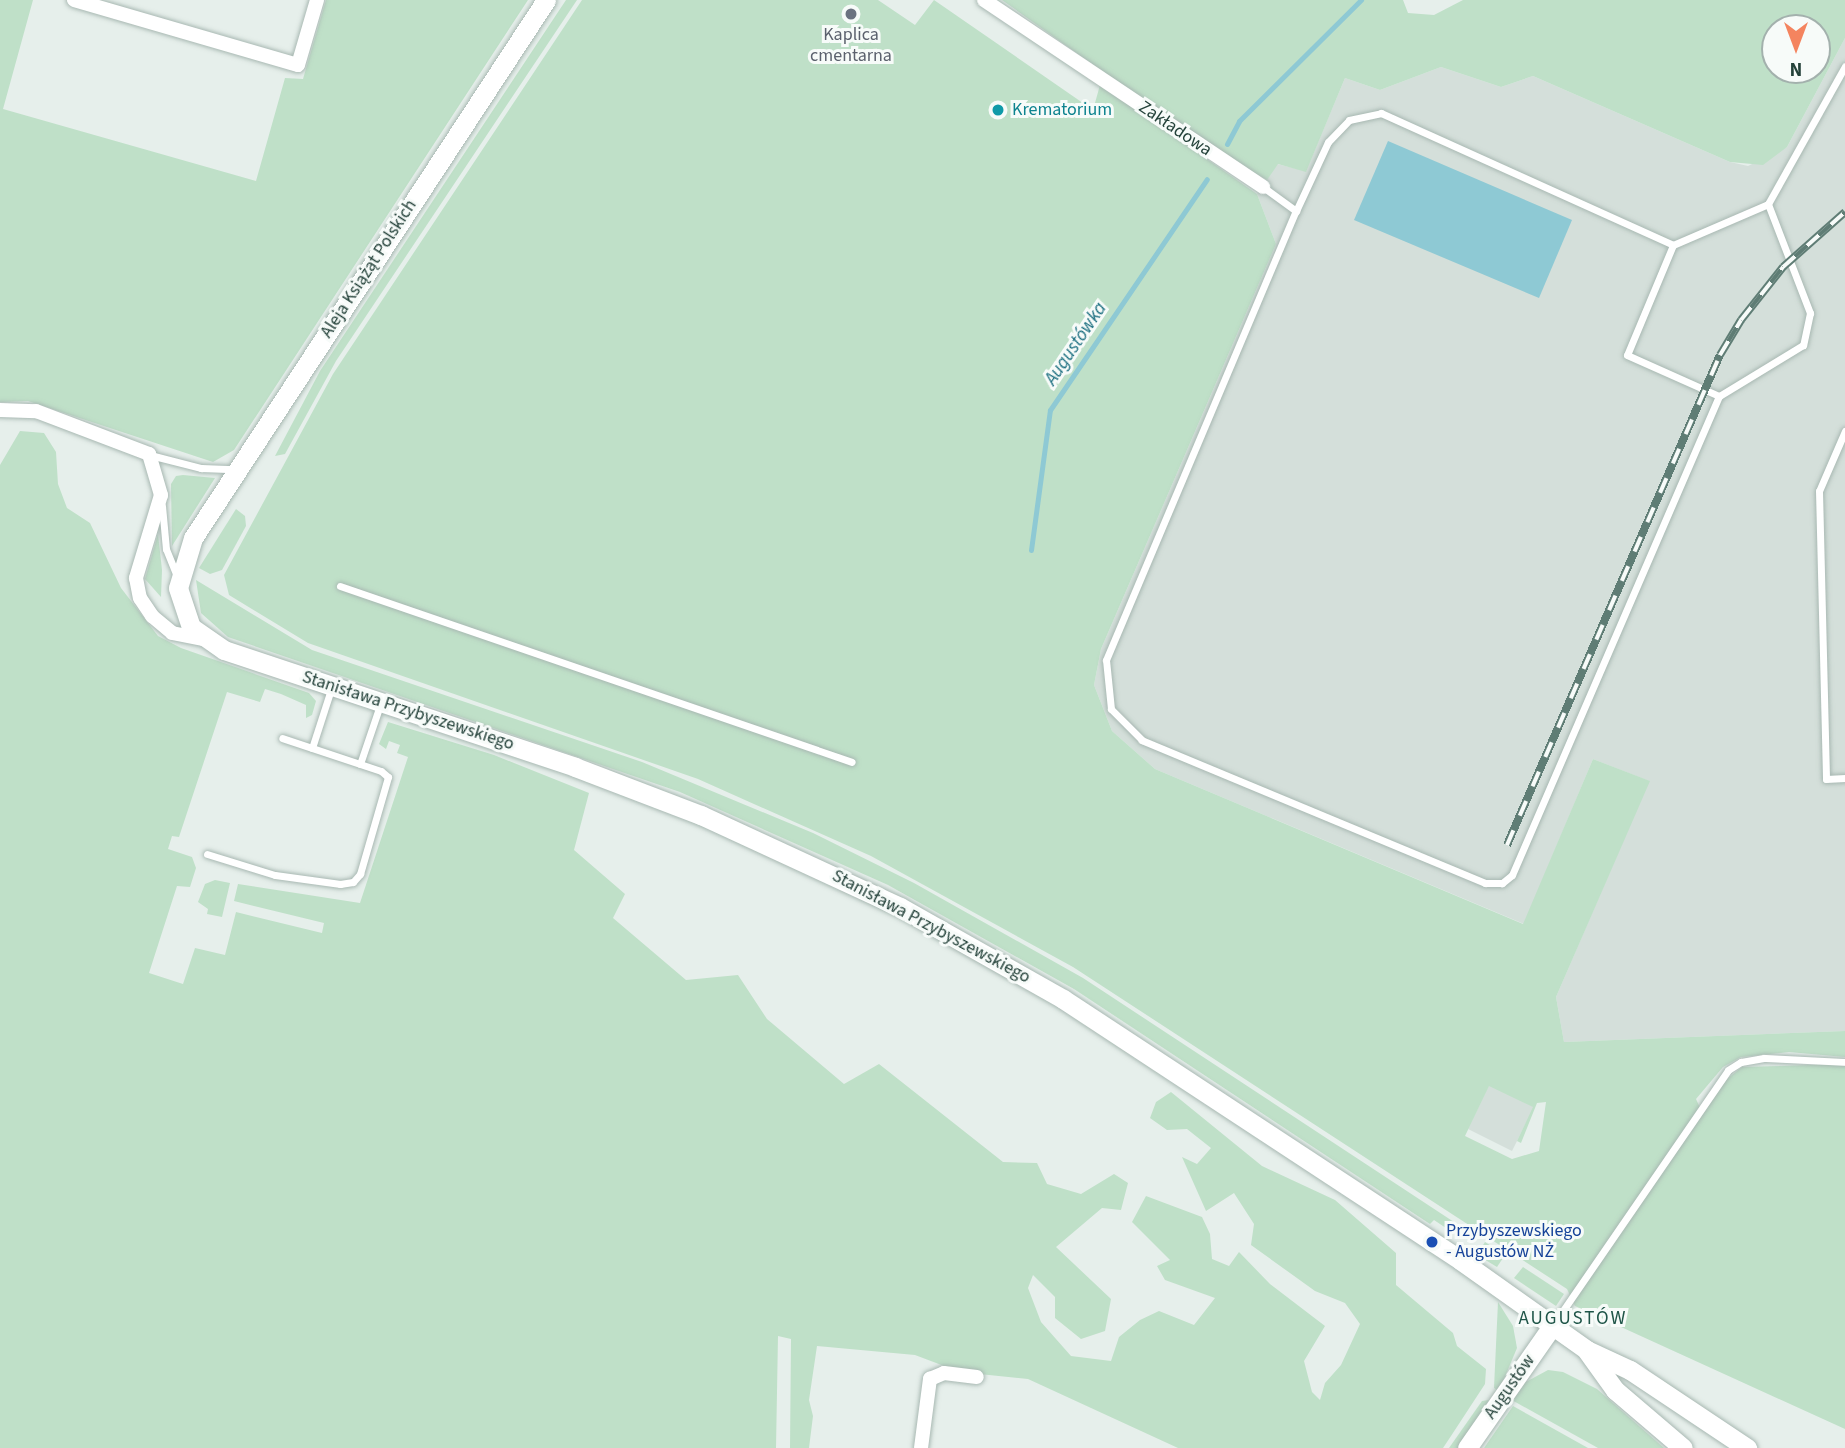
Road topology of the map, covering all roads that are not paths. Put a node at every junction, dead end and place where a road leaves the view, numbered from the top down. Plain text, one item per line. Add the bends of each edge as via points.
1 (74, 0) edge
2 (317, 0) edge
3 (546, 0) edge
4 (984, 0) edge
5 (1845, 66) edge
6 (1262, 187) joint
7 (1768, 204) junction
8 (1296, 211) junction
9 (1673, 245) junction
10 (1719, 396) junction
11 (0, 410) edge
12 (1845, 431) edge
13 (149, 454) junction
14 (237, 468) junction
15 (161, 495) junction
16 (179, 579) junction
17 (340, 586) dead end
18 (206, 640) junction
19 (332, 686) junction
20 (381, 702) junction
21 (282, 738) dead end
22 (312, 748) junction
23 (852, 762) dead end
24 (360, 764) junction
25 (1845, 778) edge
26 (207, 854) dead end
27 (1845, 1062) edge
28 (1552, 1326) junction
29 (1587, 1350) junction
30 (977, 1377) dead end
31 (921, 1448) edge
32 (1467, 1448) edge
33 (1683, 1448) edge
34 (1747, 1448) edge

1 - 2 street via 298,65
3 - 14 street, Aleja Książąt Polskich
4 - 6 street, Zakładowa
5 - 7 lane
6 - 8 lane
7 - 9 lane
7 - 10 lane via 1811,313 1803,345
8 - 9 lane via 1328,142 1349,120 1381,113
8 - 10 lane via 1106,660 1111,709 1142,740 1485,883 1502,883 1512,875
9 - 10 lane via 1627,355
11 - 13 street via 36,411
12 - 25 lane via 1819,491 1826,779
13 - 14 lane via 201,468
13 - 15 street
14 - 16 street, Aleja Książąt Polskich via 193,538
15 - 16 lane via 166,549
15 - 18 street, Stanisława Przybyszewskiego via 139,564 140,598 152,616 173,633
16 - 18 street via 182,611
17 - 23 lane
18 - 19 street, Stanisława Przybyszewskiego
19 - 20 street, Stanisława Przybyszewskiego
19 - 22 lane
20 - 24 lane
20 - 28 street, Stanisława Przybyszewskiego via 701,815 900,906 1063,999 1460,1260
21 - 22 lane
22 - 24 lane
24 - 26 lane via 384,773 389,783 360,874 352,882 275,875
27 - 28 lane via 1764,1058 1728,1070
28 - 29 street, Stanisława Przybyszewskiego
28 - 32 street, Augustów
29 - 33 street, Stanisława Przybyszewskiego via 1615,1390
29 - 34 street, Stanisława Przybyszewskiego via 1630,1370
30 - 31 street via 944,1373 930,1379

